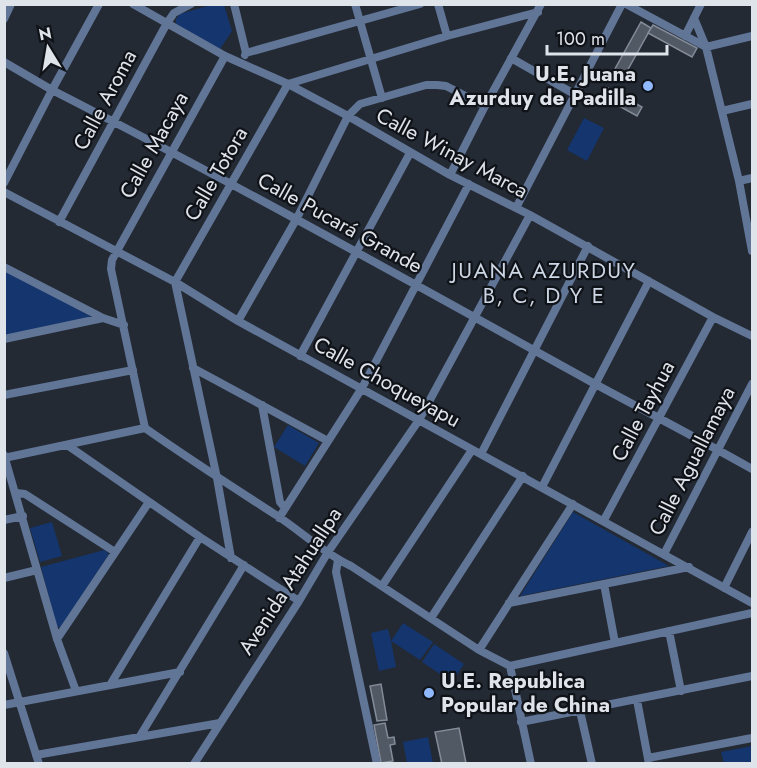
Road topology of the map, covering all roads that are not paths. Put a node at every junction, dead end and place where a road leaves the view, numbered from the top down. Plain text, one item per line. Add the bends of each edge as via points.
1 (11, 4) edge
2 (99, 4) edge
3 (133, 4) edge
4 (191, 4) edge
5 (234, 4) edge
6 (355, 4) edge
7 (420, 4) edge
8 (438, 4) edge
9 (624, 4) edge
10 (701, 4) edge
11 (539, 8) edge
12 (694, 18) junction
13 (4, 19) edge
14 (360, 21) junction
15 (167, 23) junction
16 (447, 36) junction
17 (685, 36) junction
18 (753, 36) edge
19 (706, 47) junction
20 (246, 53) junction
21 (225, 56) junction
22 (512, 58) junction
23 (371, 60) junction
24 (4, 62) edge
25 (241, 62) junction
26 (288, 84) junction
27 (52, 90) junction
28 (576, 95) junction
29 (382, 98) junction
30 (753, 104) edge
31 (485, 106) junction
32 (722, 111) junction
33 (348, 116) junction
34 (113, 122) junction
35 (171, 153) junction
36 (410, 153) junction
37 (450, 176) junction
38 (753, 178) edge
39 (739, 181) junction
40 (4, 183) edge
41 (469, 184) junction
42 (231, 185) junction
43 (4, 192) edge
44 (516, 208) junction
45 (530, 215) junction
46 (297, 218) junction
47 (59, 222) junction
48 (588, 246) junction
49 (358, 251) junction
50 (753, 251) edge
51 (116, 253) junction
52 (4, 267) edge
53 (175, 282) junction
54 (650, 282) junction
55 (416, 285) junction
56 (476, 316) junction
57 (713, 317) junction
58 (103, 318) junction
59 (238, 321) junction
60 (124, 325) junction
61 (753, 336) edge
62 (4, 339) edge
63 (534, 350) junction
64 (300, 356) junction
65 (193, 368) junction
66 (133, 370) junction
67 (596, 384) junction
68 (753, 384) edge
69 (362, 388) junction
70 (4, 396) edge
71 (262, 405) junction
72 (660, 419) junction
73 (419, 420) junction
74 (145, 428) junction
75 (328, 441) junction
76 (67, 445) junction
77 (718, 449) junction
78 (472, 450) junction
79 (481, 454) junction
80 (5, 457) edge
81 (753, 469) edge
82 (524, 476) junction
83 (217, 478) junction
84 (542, 487) junction
85 (16, 493) junction
86 (149, 502) junction
87 (573, 504) junction
88 (285, 508) junction
89 (23, 516) junction
90 (279, 518) junction
91 (4, 520) edge
92 (604, 520) junction
93 (753, 532) edge
94 (200, 537) junction
95 (749, 545) edge
96 (115, 552) junction
97 (328, 552) junction
98 (664, 554) junction
99 (231, 558) junction
100 (338, 560) junction
101 (244, 565) junction
102 (689, 567) junction
103 (37, 570) junction
104 (4, 578) edge
105 (604, 584) junction
106 (382, 586) junction
107 (724, 588) junction
108 (299, 601) junction
109 (509, 603) junction
110 (753, 603) edge
111 (753, 613) edge
112 (431, 618) junction
113 (669, 631) junction
114 (57, 639) junction
115 (615, 643) junction
116 (479, 650) junction
117 (4, 653) edge
118 (510, 666) junction
119 (180, 672) junction
120 (753, 676) edge
121 (110, 685) junction
122 (76, 691) junction
123 (681, 691) junction
124 (637, 700) junction
125 (21, 702) junction
126 (4, 705) edge
127 (580, 711) junction
128 (521, 722) junction
129 (220, 723) junction
130 (140, 736) junction
131 (753, 738) edge
132 (38, 759) edge
133 (649, 761) edge
134 (194, 764) edge
135 (376, 764) edge
136 (531, 764) edge
137 (592, 764) edge

1 - 13 street
2 - 27 street
3 - 15 street, Calle Winay Marca
4 - 15 street, Calle Aroma via 174,13
5 - 20 street
6 - 14 street
7 - 14 street
8 - 16 street
9 - 17 street
9 - 28 street
10 - 12 street
11 - 16 street
11 - 22 street
12 - 17 street
12 - 19 street
14 - 20 street
14 - 23 street
15 - 21 street, Calle Winay Marca
15 - 34 street, Calle Aroma
16 - 23 street
17 - 19 street
18 - 19 street
19 - 32 street
20 - 25 street
21 - 25 street, Calle Winay Marca
21 - 35 street, Calle Macaya
22 - 28 street
22 - 31 street
23 - 26 street
23 - 29 street
24 - 27 street, Calle Pucará Grande
25 - 26 street, Calle Winay Marca
26 - 33 street, Calle Winay Marca
26 - 42 street, Calle Totora
27 - 34 street, Calle Pucará Grande
27 - 40 street
28 - 44 street
29 - 31 street via 437,85 447,86
29 - 33 street via 360,104
30 - 32 street
31 - 37 street
32 - 39 street
33 - 36 street, Calle Winay Marca
33 - 46 street
34 - 35 street, Calle Pucará Grande
34 - 47 street, Calle Aroma
35 - 42 street, Calle Pucará Grande
35 - 51 street, Calle Macaya
36 - 37 street, Calle Winay Marca
36 - 49 street
37 - 41 street, Calle Winay Marca
38 - 39 street
39 - 50 street
41 - 44 street, Calle Winay Marca
41 - 55 street
42 - 46 street, Calle Pucará Grande
42 - 53 street, Calle Totora
43 - 47 street, Calle Choqueyapu
44 - 45 street, Calle Winay Marca
45 - 48 street, Calle Winay Marca
45 - 56 street, Avenida Atahuallpa
46 - 49 street, Calle Pucará Grande
46 - 59 street
47 - 51 street, Calle Choqueyapu
48 - 54 street, Calle Winay Marca
48 - 63 street
49 - 55 street, Calle Pucará Grande
49 - 64 street
51 - 53 street, Calle Choqueyapu
51 - 60 street via 111,269
52 - 58 street
53 - 59 street, Calle Choqueyapu
53 - 65 street
54 - 57 street, Calle Winay Marca
54 - 67 street
55 - 56 street, Calle Pucará Grande
55 - 69 street
56 - 63 street, Calle Pucará Grande
56 - 73 street, Avenida Atahuallpa
57 - 61 street, Calle Winay Marca
57 - 72 street, Calle Tayhua
58 - 60 street
58 - 62 street
59 - 64 street, Calle Choqueyapu
60 - 66 street
63 - 67 street, Calle Pucará Grande
63 - 79 street
64 - 69 street, Calle Choqueyapu
65 - 71 street
65 - 83 street
66 - 70 street
66 - 74 street
67 - 72 street, Calle Pucará Grande
67 - 84 street
68 - 77 street, Calle Aguallamaya
69 - 73 street, Calle Choqueyapu
69 - 75 street
71 - 75 street
71 - 88 street via 280,502
72 - 77 street, Calle Pucará Grande
72 - 92 street, Calle Tayhua
73 - 78 street, Calle Choqueyapu
73 - 97 street, Avenida Atahuallpa
74 - 76 street
74 - 83 street
75 - 88 street
76 - 80 street
76 - 86 street
77 - 81 street, Calle Pucará Grande
77 - 98 street, Calle Aguallamaya
78 - 79 street, Calle Choqueyapu
78 - 106 street
79 - 82 street, Calle Choqueyapu
80 - 85 street
82 - 84 street, Calle Choqueyapu
82 - 112 street
83 - 90 street
83 - 99 street
84 - 87 street, Calle Choqueyapu
85 - 89 street
85 - 96 street via 25,494
86 - 94 street
86 - 96 street
87 - 92 street, Calle Choqueyapu
87 - 109 street
88 - 90 street
89 - 91 street
89 - 103 street
90 - 97 street
92 - 98 street, Calle Choqueyapu
93 - 95 street
94 - 99 street
94 - 121 street
95 - 107 street
96 - 114 street
97 - 100 street
97 - 108 street, Avenida Atahuallpa
98 - 102 street, Calle Choqueyapu
99 - 101 street
100 - 106 street
100 - 135 street via 336,572
101 - 108 street
101 - 119 street
102 - 105 street
102 - 107 street, Calle Choqueyapu
103 - 104 street
103 - 114 street
105 - 109 street
105 - 115 street
106 - 112 street
107 - 110 street, Calle Choqueyapu
108 - 129 street, Avenida Atahuallpa
109 - 116 street
111 - 113 street
112 - 116 street
113 - 115 street
113 - 123 street
114 - 122 street
115 - 118 street
116 - 118 street
117 - 125 street
118 - 128 street
119 - 121 street
119 - 130 street
120 - 123 street
121 - 122 street
122 - 125 street
123 - 124 street
124 - 127 street
124 - 133 street
125 - 126 street
125 - 132 street
127 - 128 street
127 - 137 street
128 - 136 street
129 - 130 street
129 - 134 street, Avenida Atahuallpa
130 - 132 street
131 - 133 street

